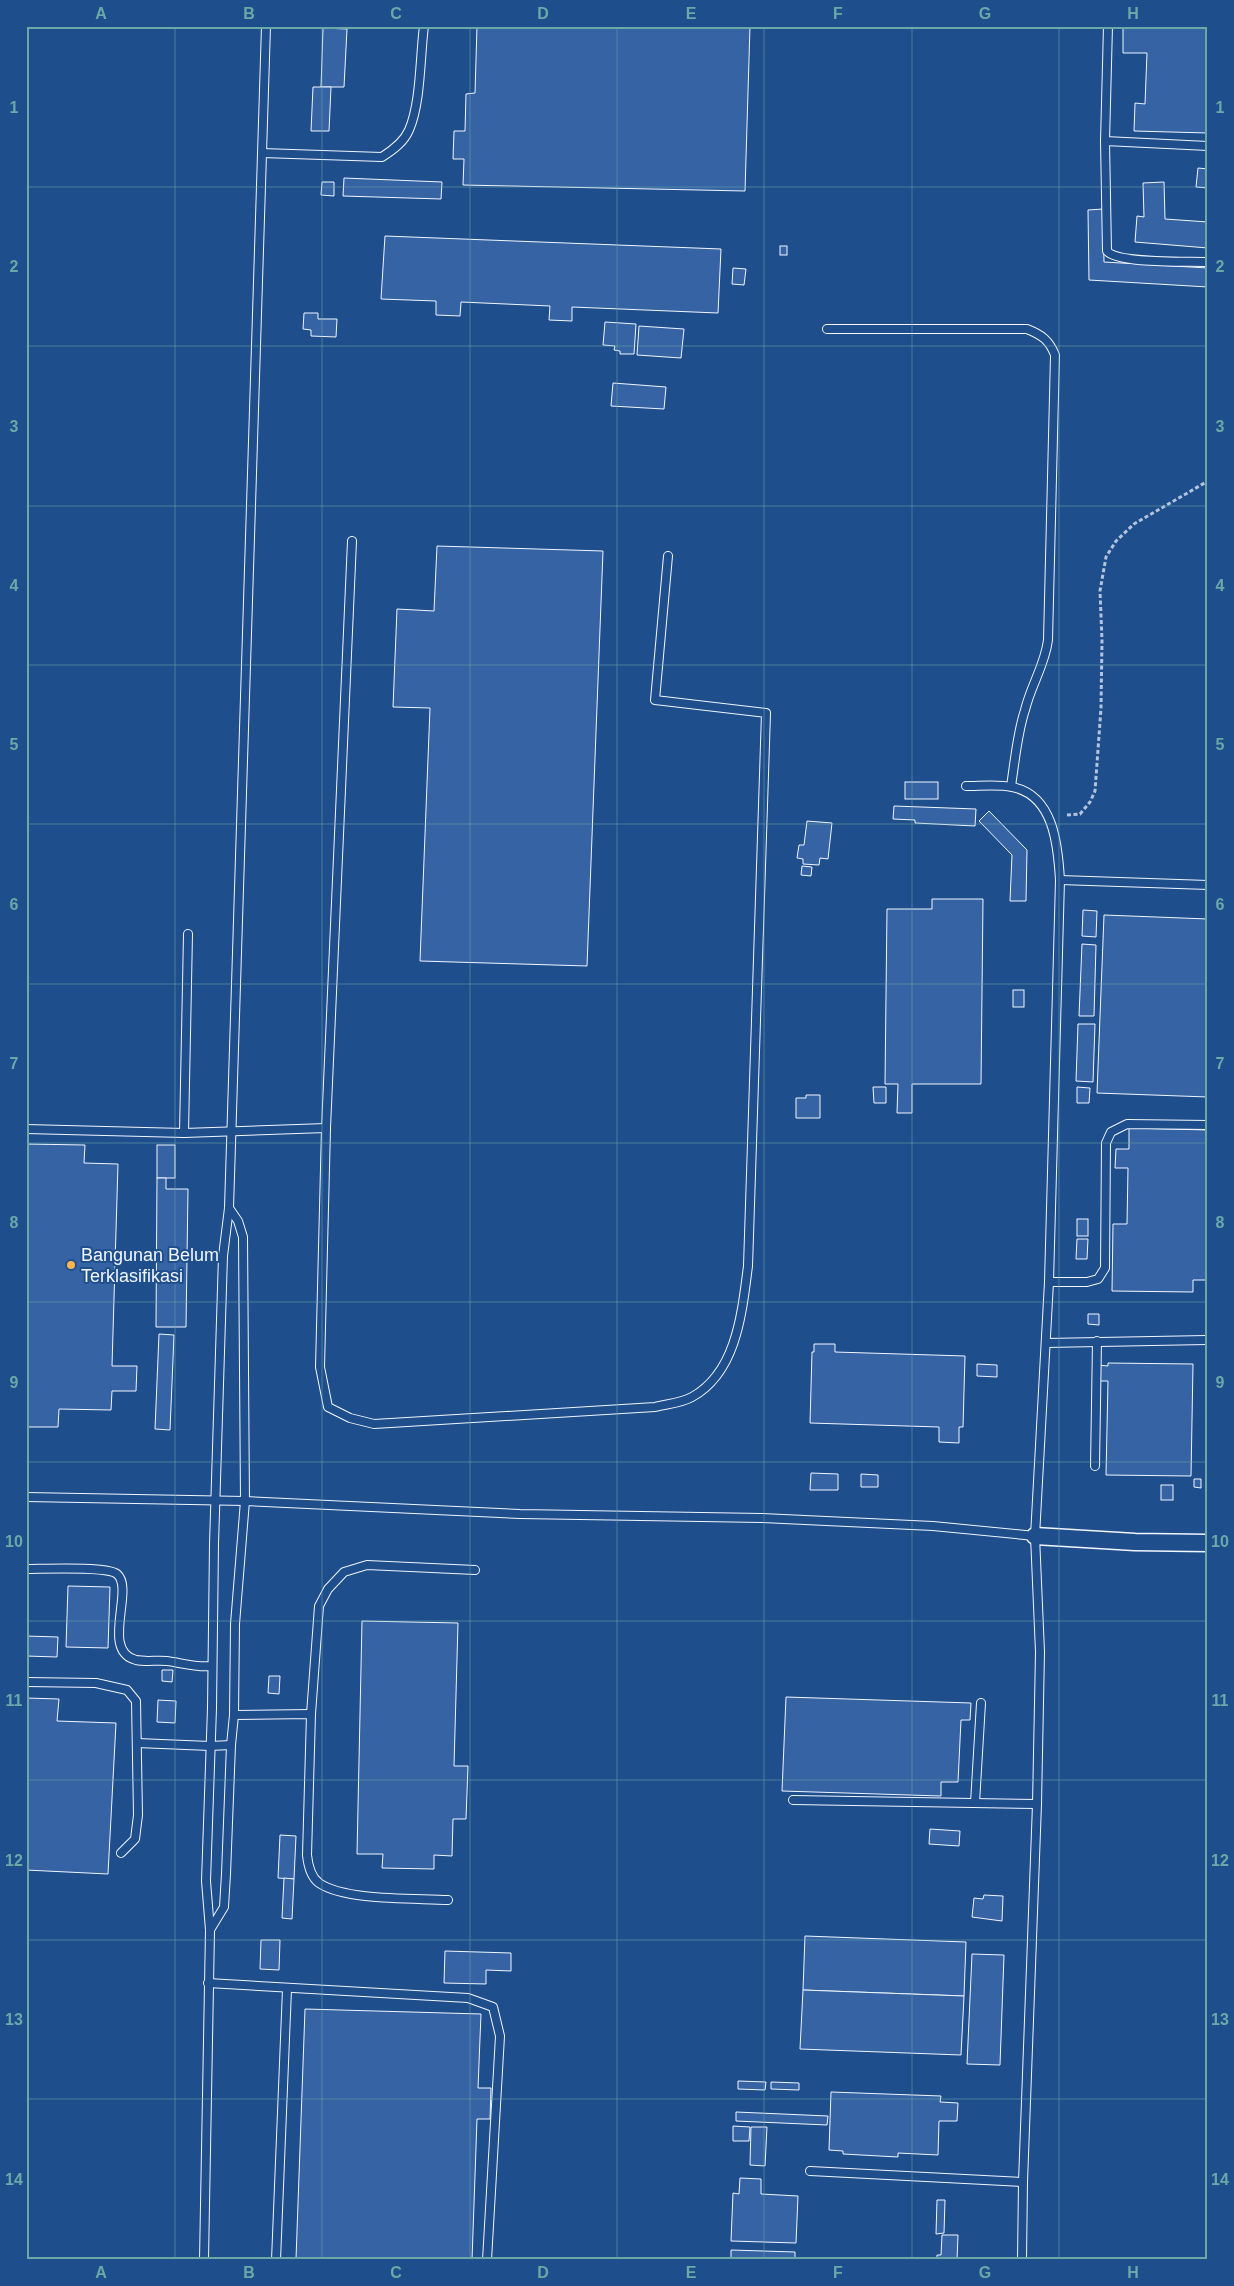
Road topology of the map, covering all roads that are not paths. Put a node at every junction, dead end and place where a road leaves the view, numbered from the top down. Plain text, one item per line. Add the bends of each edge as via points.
1 (266, 26) edge
2 (424, 26) edge
3 (1108, 26) edge
4 (1105, 141) junction
5 (1208, 146) edge
6 (262, 153) junction
7 (1208, 262) edge
8 (826, 329) dead end
9 (352, 541) dead end
10 (668, 556) dead end
11 (966, 786) dead end
12 (1011, 786) junction
13 (1060, 880) junction
14 (1208, 885) edge
15 (188, 934) dead end
16 (1208, 1125) edge
17 (326, 1128) junction
18 (26, 1129) edge
19 (231, 1132) junction
20 (184, 1133) junction
21 (229, 1208) junction
22 (1049, 1282) junction
23 (1206, 1340) dead end
24 (1097, 1341) junction
25 (1046, 1343) junction
26 (1095, 1466) dead end
27 (26, 1497) edge
28 (215, 1501) junction
29 (245, 1502) junction
30 (1035, 1536) junction
31 (1208, 1543) edge
32 (26, 1569) edge
33 (474, 1570) dead end
34 (212, 1666) junction
35 (26, 1682) edge
36 (981, 1704) dead end
37 (311, 1714) junction
38 (234, 1715) junction
39 (137, 1743) junction
40 (231, 1745) junction
41 (210, 1746) junction
42 (793, 1800) dead end
43 (975, 1803) junction
44 (1037, 1804) junction
45 (121, 1853) dead end
46 (448, 1900) dead end
47 (210, 1930) junction
48 (208, 1983) junction
49 (287, 1989) junction
50 (810, 2171) dead end
51 (1023, 2182) junction
52 (204, 2260) edge
53 (276, 2260) edge
54 (487, 2260) edge
55 (1022, 2260) edge

1 - 6 lane
2 - 6 lane via 415,109 409,130 392,151 382,157
3 - 4 lane
4 - 5 lane
4 - 7 lane via 1108,253 1133,260
6 - 19 lane
8 - 12 lane via 1027,328 1043,335 1055,355 1048,640 1025,708
9 - 17 lane
10 - 17 lane via 655,700 766,713 748,1266 742,1314 720,1373 692,1397 655,1408 374,1424 350,1418 328,1407 320,1367
11 - 12 lane
12 - 13 lane via 1028,792 1049,818 1057,841
13 - 14 lane
13 - 22 lane
15 - 20 lane
16 - 22 lane via 1127,1124 1111,1132 1106,1144 1105,1268 1098,1279 1087,1282
17 - 19 lane
18 - 20 lane
19 - 20 lane
19 - 21 lane
21 - 28 lane via 224,1248
21 - 29 lane via 244,1237
22 - 25 lane
23 - 24 lane
24 - 25 lane
24 - 26 lane
25 - 30 lane
27 - 28 lane
28 - 29 lane
28 - 34 lane
29 - 30 lane via 520,1514 771,1519 933,1526
29 - 38 lane via 235,1624
30 - 31 street
30 - 44 lane via 1040,1652
32 - 34 lane via 115,1573 120,1578 119,1641 124,1652 135,1660
33 - 37 lane via 367,1565 344,1572 328,1588 319,1606
34 - 41 lane
35 - 39 lane via 96,1683 127,1690 136,1701
36 - 43 lane
37 - 38 lane
37 - 46 lane via 306,1856 318,1882 344,1894
38 - 40 lane
39 - 41 lane
39 - 45 lane via 135,1839
40 - 41 lane
40 - 47 lane via 224,1907
41 - 47 lane via 206,1881
42 - 43 lane
43 - 44 lane
44 - 51 lane
47 - 48 lane
48 - 49 lane
48 - 52 lane
49 - 53 lane
49 - 54 lane via 468,1998 493,2007 500,2036
50 - 51 lane
51 - 55 lane

